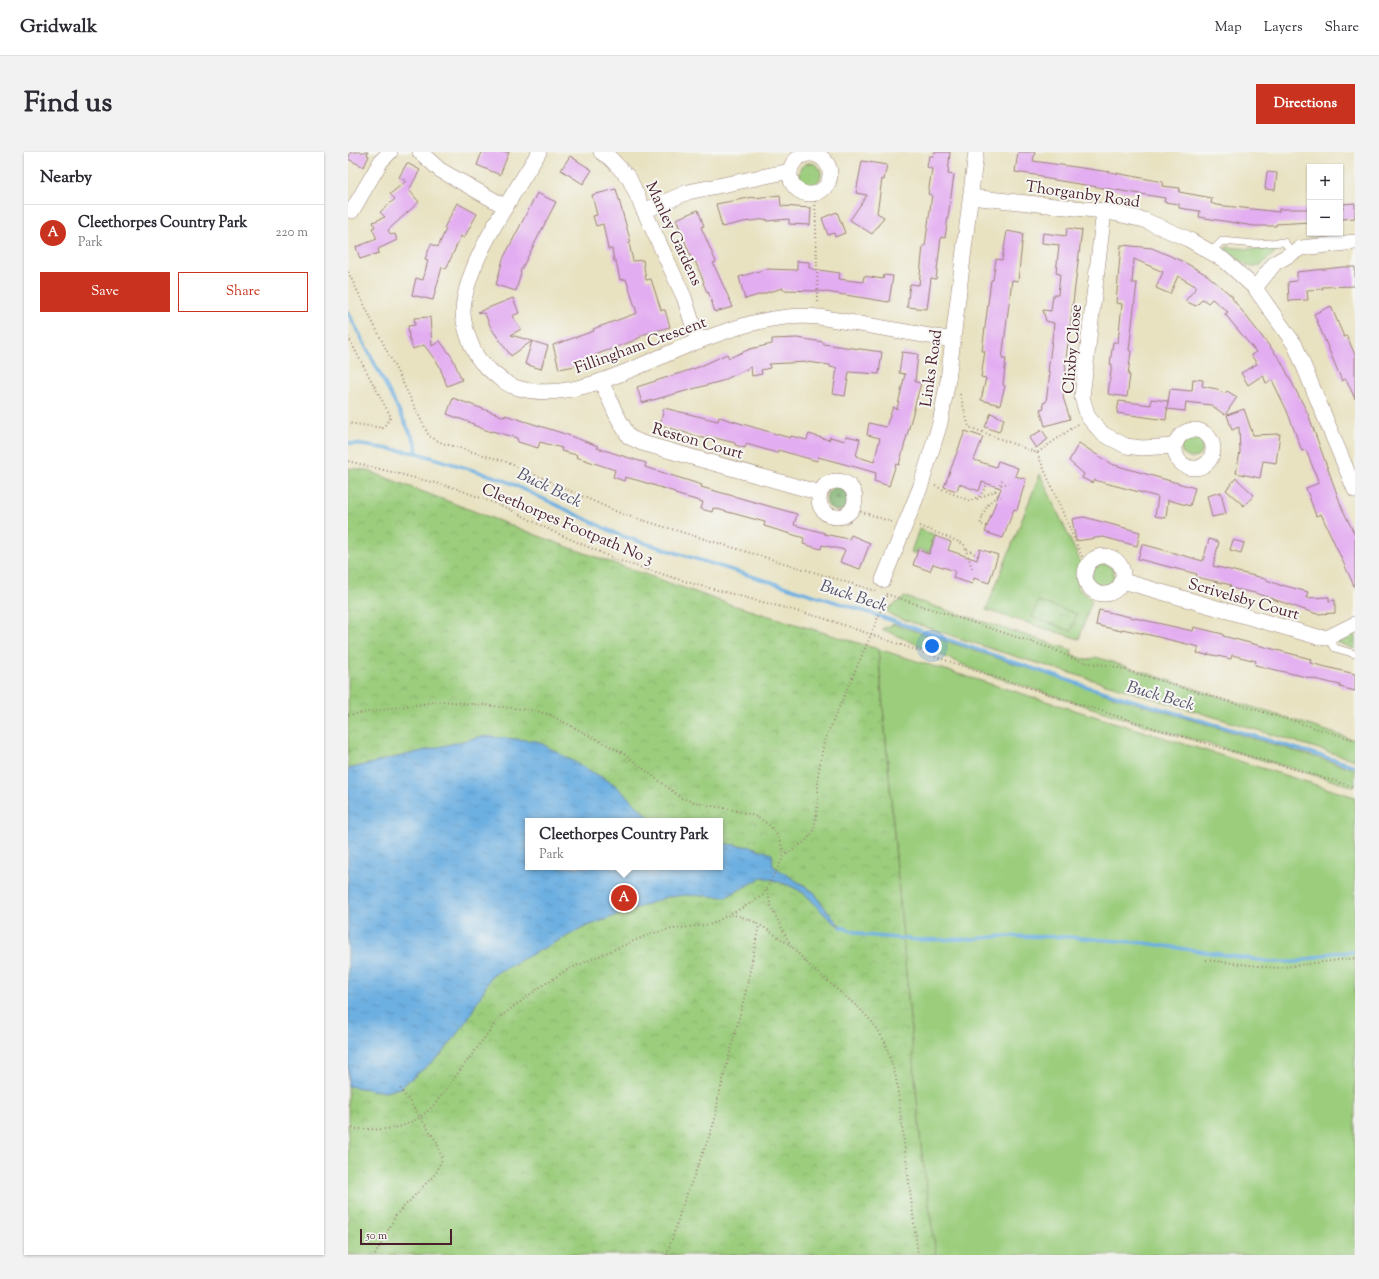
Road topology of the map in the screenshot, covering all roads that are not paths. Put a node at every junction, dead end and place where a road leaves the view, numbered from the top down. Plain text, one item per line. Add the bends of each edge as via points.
1 (390, 152) edge
2 (420, 152) edge
3 (539, 152) edge
4 (601, 152) edge
5 (976, 152) edge
6 (816, 153) edge
7 (790, 171) junction
8 (970, 197) junction
9 (506, 207) junction
10 (352, 211) dead end
11 (644, 211) junction
12 (1104, 211) junction
13 (1355, 242) edge
14 (1211, 252) junction
15 (1292, 253) junction
16 (1255, 288) junction
17 (953, 340) junction
18 (698, 341) junction
19 (601, 381) junction
20 (1174, 446) dead end
21 (1355, 490) edge
22 (820, 493) junction
23 (883, 580) dead end
24 (1123, 581) junction
25 (1355, 624) edge
26 (1327, 638) junction
27 (1355, 654) edge

1 - 10 street via 381,161
2 - 9 street via 440,170
3 - 9 street, Fillingham Crescent
4 - 11 street, Manley Gardens via 629,178
5 - 8 street, Links Road
6 - 7 street via 800,156 793,162
6 - 7 street via 823,158 830,172 825,187 815,193 802,193 790,180
7 - 11 street via 688,192
8 - 12 street, Thorganby Road
8 - 17 street, Links Road
9 - 19 street, Fillingham Crescent via 476,261 468,286 463,312 467,336 476,358 514,387 560,391
11 - 18 street, Manley Gardens via 684,297
12 - 14 street, Thorganby Road via 1144,220 1188,238
12 - 20 street, Clixby Close via 1082,397 1088,416 1103,434 1126,446
13 - 15 street via 1301,248
14 - 15 lane via 1222,241 1255,244 1284,242
14 - 16 street, Thorganby Road via 1224,260
15 - 16 street via 1275,263
16 - 21 street, Thorganby Road via 1295,345
17 - 18 street, Fillingham Crescent via 801,315 772,318
17 - 23 street, Links Road via 940,423 922,481
18 - 19 street, Fillingham Crescent
19 - 22 street, Reston Court via 629,437 642,443
22 - 22 street via 824,486 838,480 852,487 856,502 848,514 833,517 821,508
24 - 24 street via 1123,570 1118,562 1109,556 1099,556 1090,561 1084,580 1089,589 1098,594 1108,595 1117,590
24 - 26 street, Scrivelsby Court via 1318,638
25 - 26 street
26 - 27 lane via 1336,648

